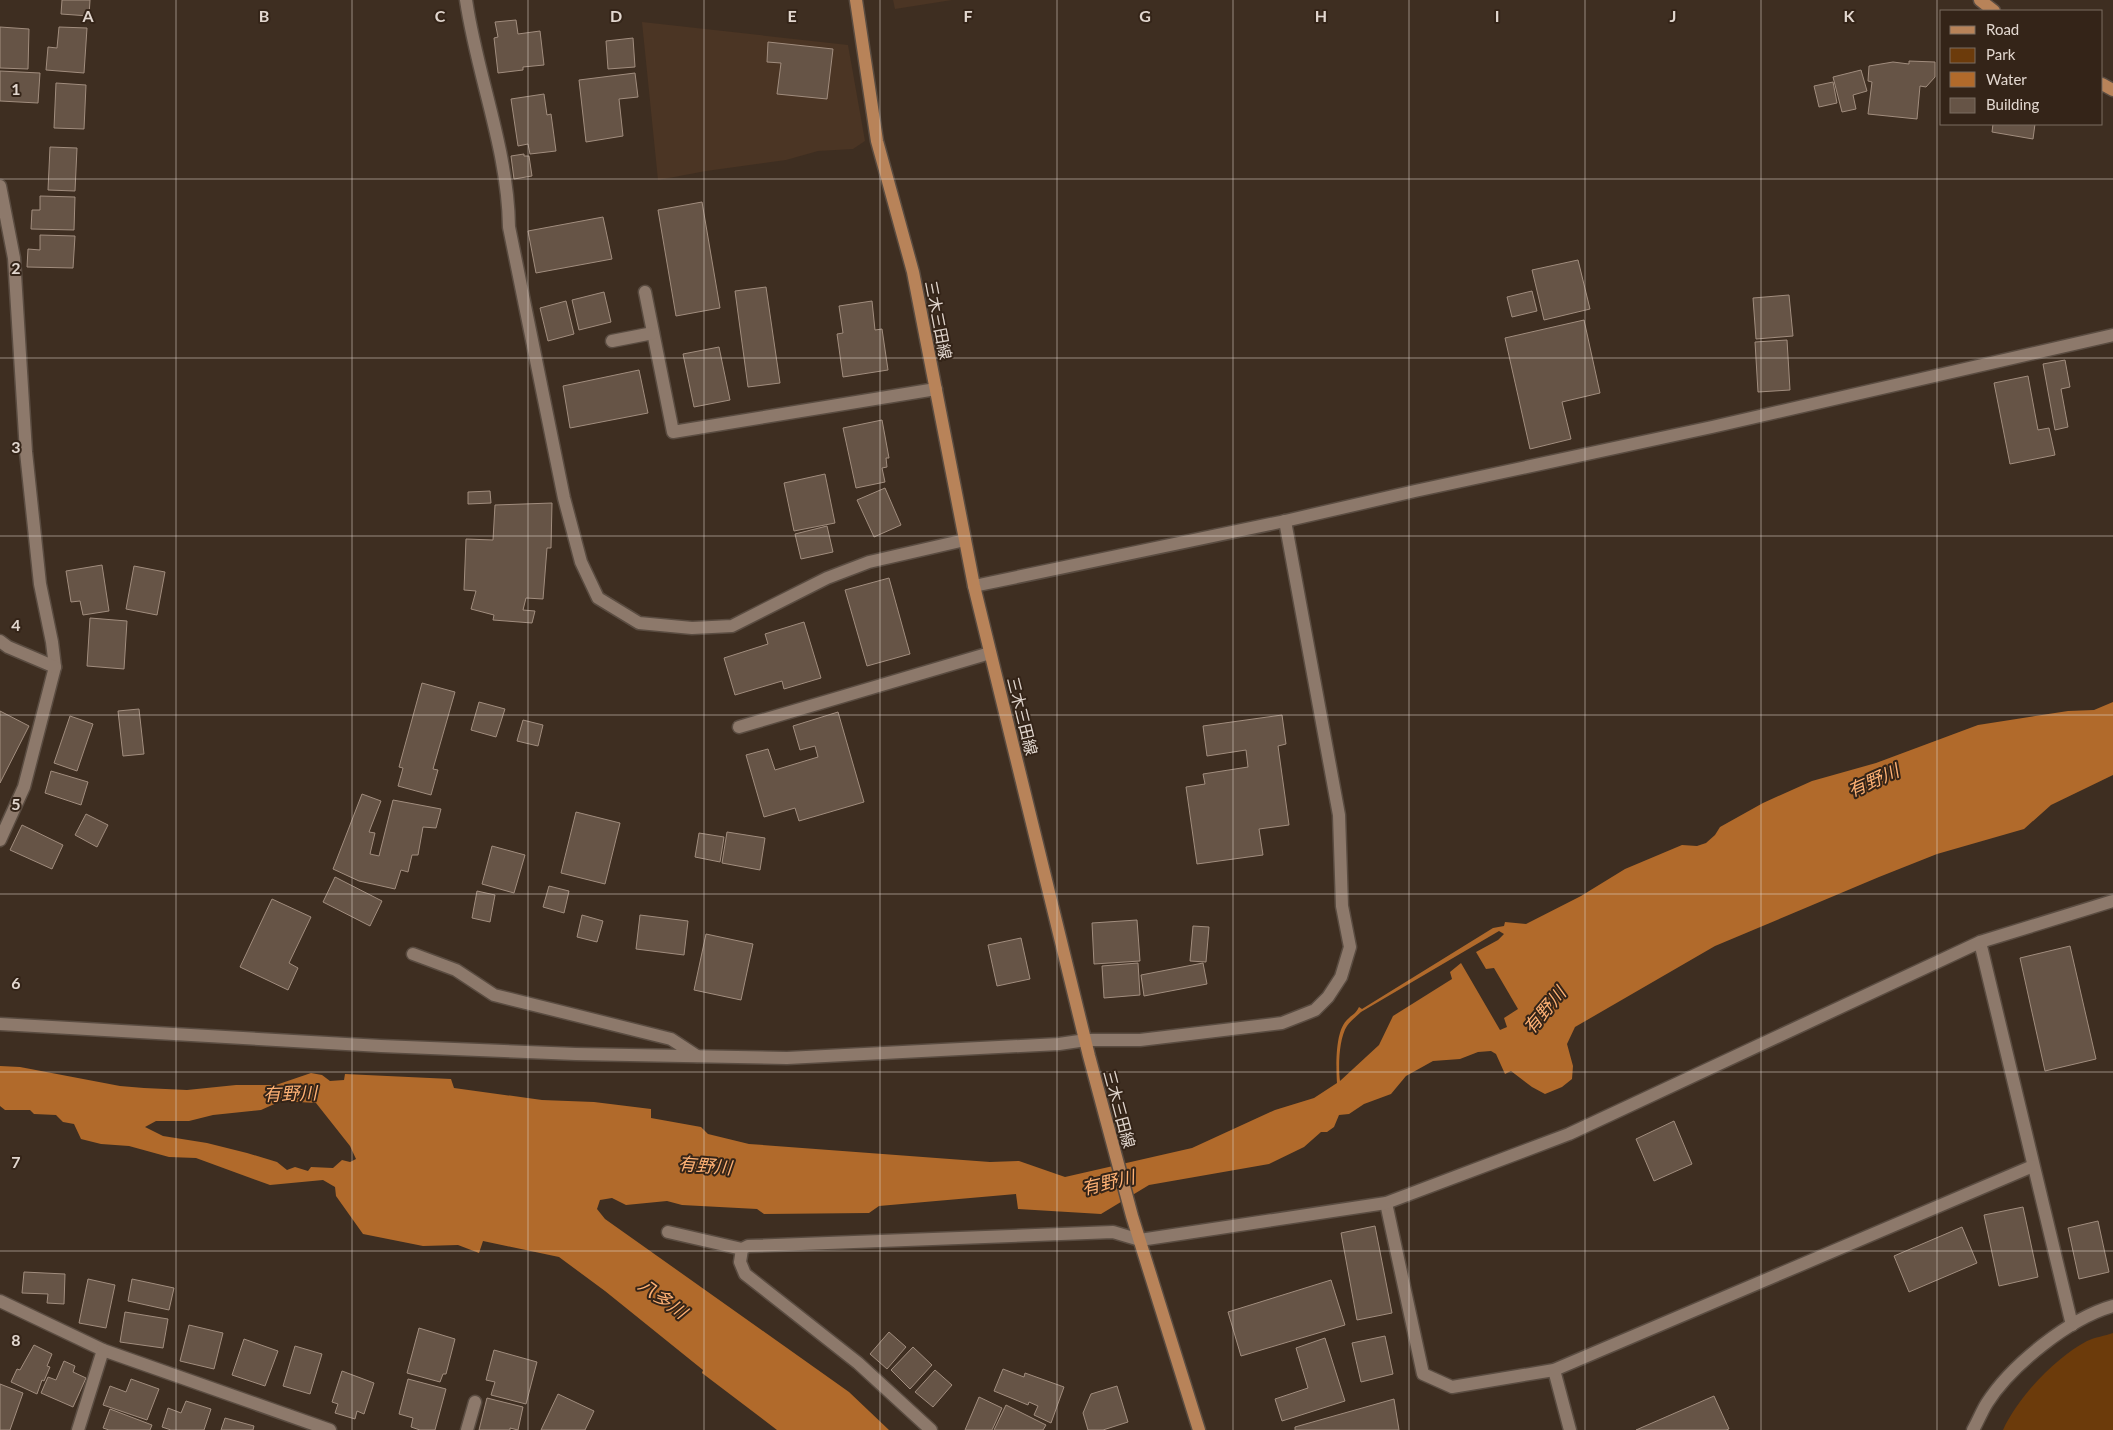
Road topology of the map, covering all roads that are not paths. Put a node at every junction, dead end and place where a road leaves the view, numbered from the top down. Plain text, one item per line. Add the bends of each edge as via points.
1 (466, 0) edge
2 (856, 0) edge
3 (1980, 0) edge
4 (1993, 10) edge
5 (0, 186) edge
6 (645, 292) dead end
7 (653, 333) junction
8 (2113, 334) edge
9 (612, 341) dead end
10 (936, 389) junction
11 (1285, 521) junction
12 (965, 540) junction
13 (974, 586) junction
14 (0, 642) edge
15 (990, 653) junction
16 (55, 667) junction
17 (739, 727) dead end
18 (0, 840) edge
19 (2113, 901) edge
20 (1980, 942) junction
21 (413, 954) dead end
22 (0, 1024) edge
23 (1086, 1040) junction
24 (697, 1056) junction
25 (2033, 1166) junction
26 (1386, 1203) junction
27 (668, 1232) dead end
28 (1140, 1240) junction
29 (742, 1249) junction
30 (0, 1301) edge
31 (2113, 1306) edge
32 (2072, 1325) junction
33 (103, 1350) junction
34 (1554, 1370) junction
35 (475, 1402) dead end
36 (78, 1430) edge
37 (330, 1430) edge
38 (467, 1430) edge
39 (931, 1430) edge
40 (1199, 1430) edge
41 (1570, 1430) edge
42 (1973, 1430) edge

1 - 12 street via 470,30 494,118 508,197 509,227 564,498 581,562 598,598 639,623 692,628 732,626 827,578 869,562
2 - 10 main road, 三木三田線 via 877,141 913,272
3 - 4 main road
5 - 16 street via 14,258 26,452 40,584
6 - 7 street
7 - 9 street
7 - 10 street via 673,432
8 - 11 street
10 - 12 main road, 三木三田線
11 - 13 street
11 - 23 street via 1339,815 1342,906 1350,947 1341,977 1315,1010 1282,1023 1140,1040
12 - 13 main road, 三木三田線
13 - 15 main road, 三木三田線
14 - 16 street
15 - 17 street
15 - 23 main road, 三木三田線
16 - 18 street via 24,787
19 - 20 street
20 - 25 street
20 - 26 street via 1569,1134
21 - 24 street via 456,970 494,995 671,1039
22 - 24 street via 381,1046
23 - 24 street via 787,1058
23 - 28 main road, 三木三田線
25 - 32 street
25 - 34 street
26 - 28 street
26 - 34 street via 1424,1374 1452,1387
27 - 29 street
28 - 29 street via 1113,1232 748,1246
28 - 40 main road, 三木三田線
29 - 39 street via 740,1262 745,1274 858,1363
30 - 33 street
31 - 32 street
32 - 42 street via 2043,1345 2012,1374 1988,1402
33 - 36 street
33 - 37 street
34 - 41 street
35 - 38 street

